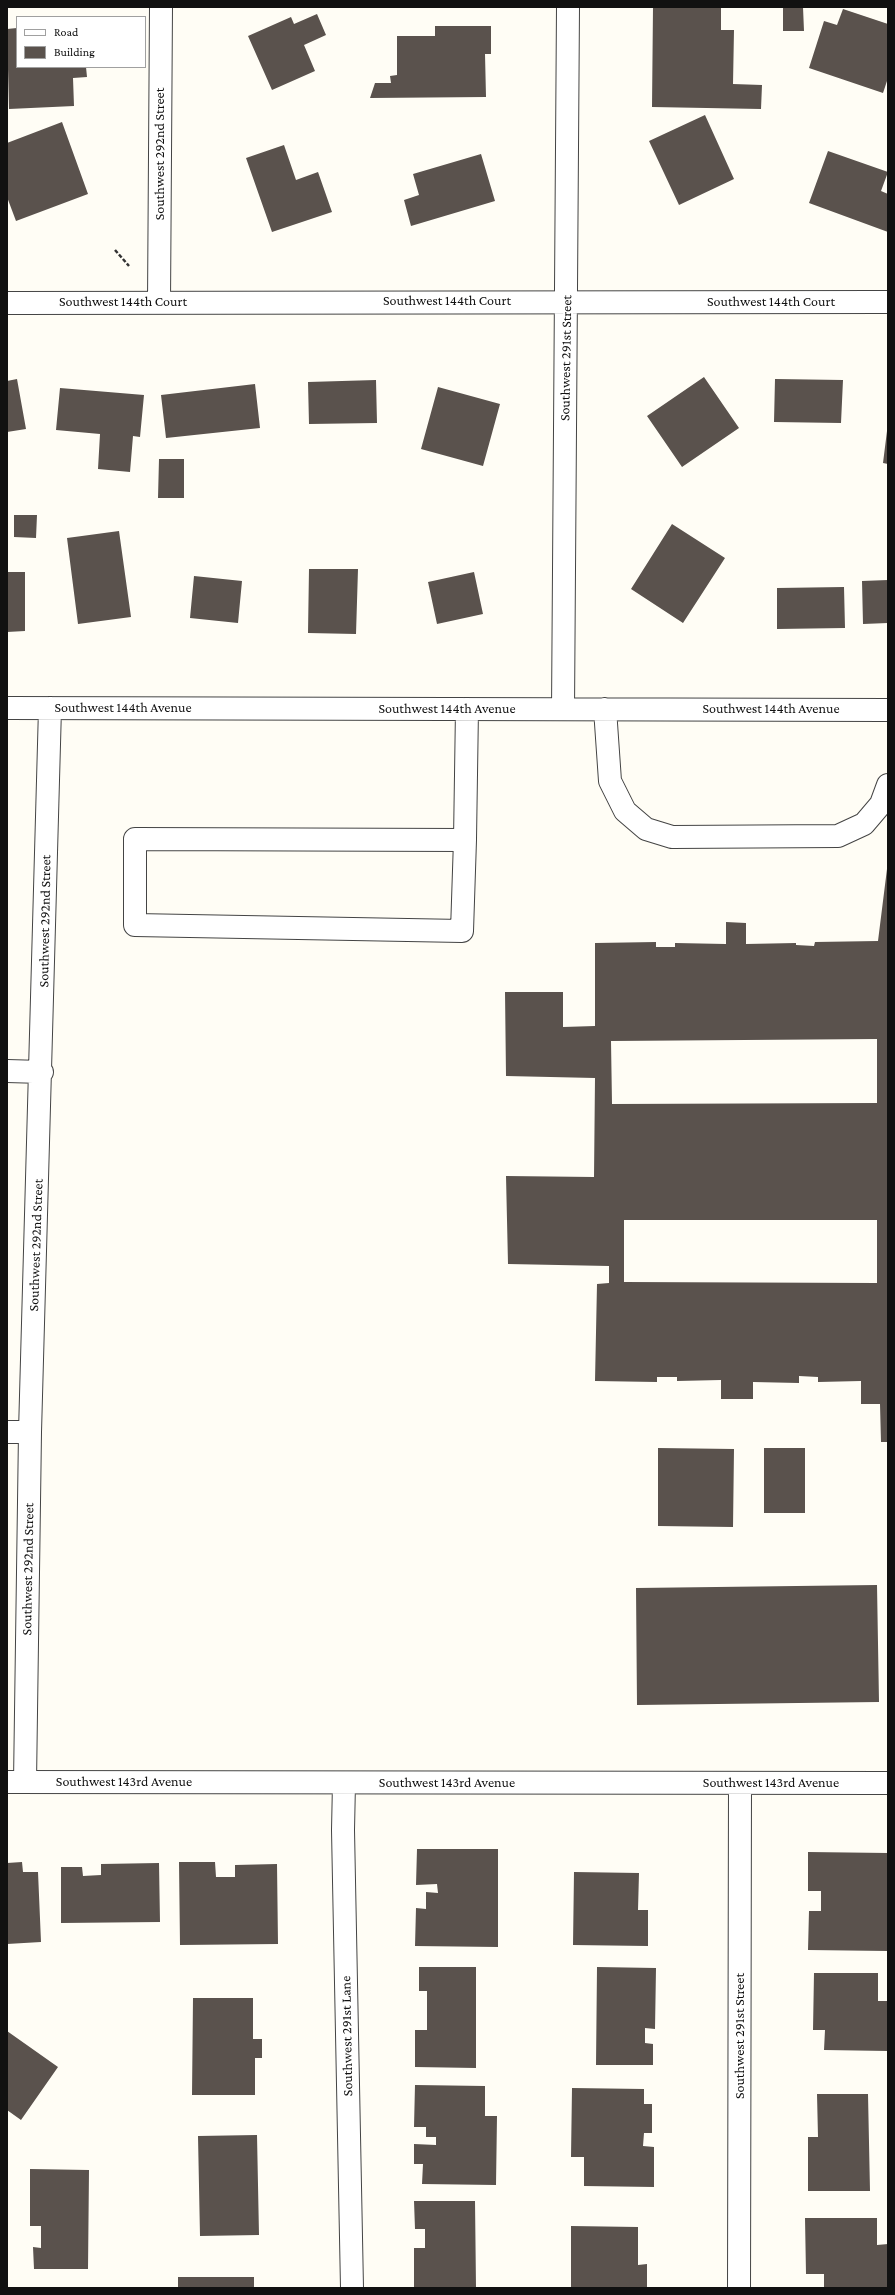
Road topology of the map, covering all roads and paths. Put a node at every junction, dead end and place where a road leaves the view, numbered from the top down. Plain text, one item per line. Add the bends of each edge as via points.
1 (161, 7) edge
2 (568, 7) edge
3 (567, 301) junction
4 (159, 302) junction
5 (888, 302) edge
6 (7, 303) edge
7 (7, 708) edge
8 (50, 708) junction
9 (468, 709) junction
10 (605, 709) junction
11 (562, 710) junction
12 (888, 710) edge
13 (888, 785) edge
14 (465, 840) junction
15 (7, 1071) edge
16 (42, 1072) junction
17 (7, 1432) edge
18 (30, 1432) junction
19 (16, 1782) edge
20 (344, 1783) junction
21 (740, 1783) junction
22 (888, 1783) edge
23 (352, 2288) edge
24 (739, 2288) edge

1 - 4 street, Southwest 292nd Street
2 - 3 street, Southwest 291st Street
3 - 4 street, Southwest 144th Court
3 - 5 street, Southwest 144th Court
3 - 11 street, Southwest 291st Street
4 - 6 street, Southwest 144th Court
7 - 8 street, Southwest 144th Avenue
8 - 9 street, Southwest 144th Avenue
8 - 16 street, Southwest 292nd Street
9 - 11 street, Southwest 144th Avenue
9 - 14 street
10 - 11 street, Southwest 144th Avenue
10 - 12 street, Southwest 144th Avenue
10 - 13 street via 610,780 625,811 646,830 672,837 838,836 864,824 880,804
14 - 14 street via 462,931 135,924 135,839
15 - 16 street
16 - 18 street, Southwest 292nd Street
17 - 18 street
18 - 19 street, Southwest 292nd Street
19 - 20 street, Southwest 143rd Avenue
20 - 21 street, Southwest 143rd Avenue
20 - 23 street, Southwest 291st Lane
21 - 22 street, Southwest 143rd Avenue
21 - 24 street, Southwest 291st Street

